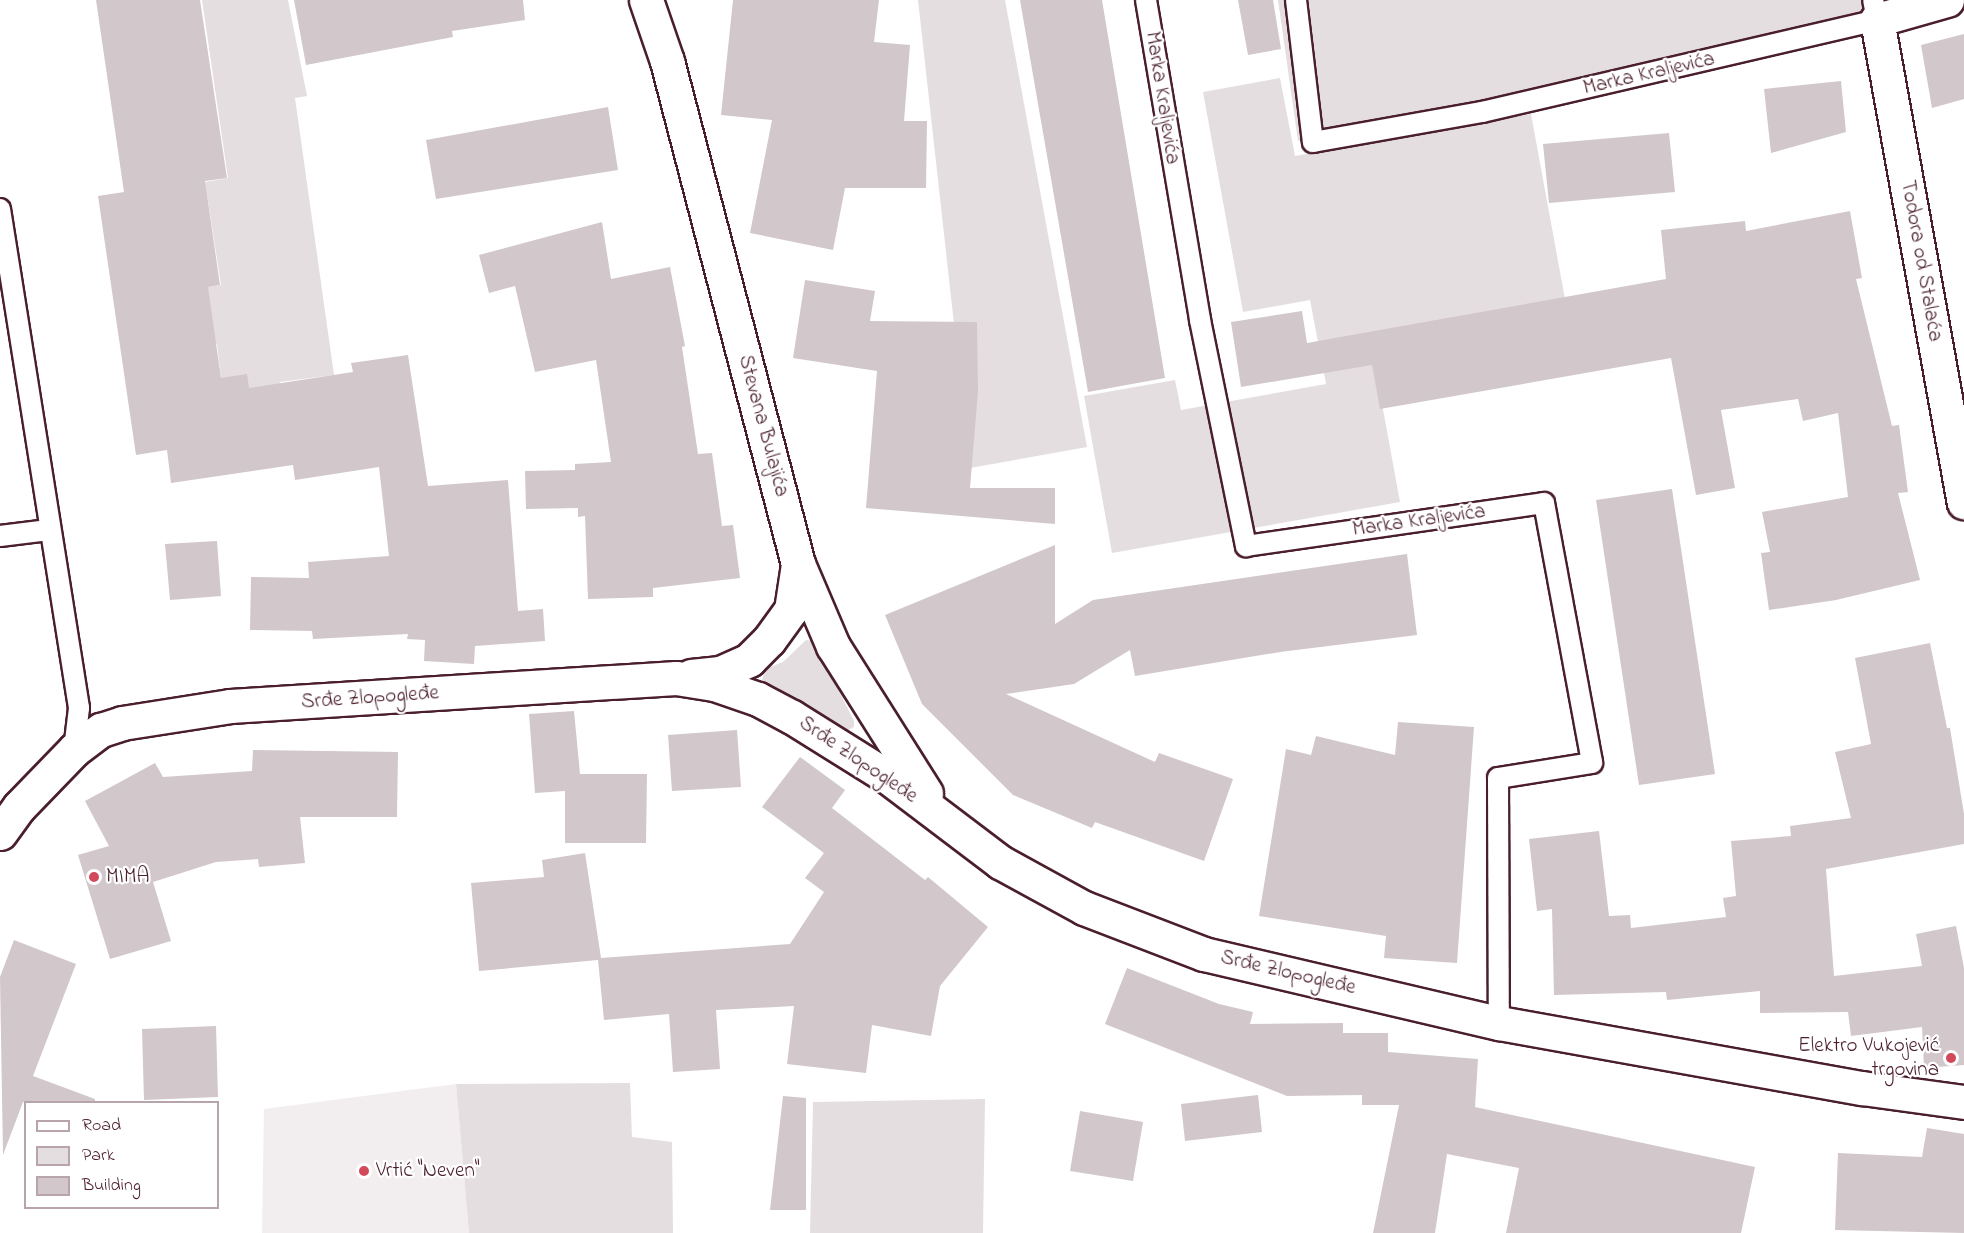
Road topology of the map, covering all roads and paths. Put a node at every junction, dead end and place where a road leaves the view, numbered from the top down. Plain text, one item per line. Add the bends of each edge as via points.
1 (646, 0) edge
2 (1146, 0) edge
3 (1296, 0) edge
4 (1947, 0) edge
5 (1875, 10) edge
6 (0, 209) edge
7 (1964, 502) edge
8 (49, 530) junction
9 (0, 536) edge
10 (798, 564) junction
11 (676, 678) junction
12 (74, 750) junction
13 (947, 822) junction
14 (0, 833) edge
15 (1499, 1023) junction
16 (1964, 1102) edge

1 - 10 street, Stevana Bulajića via 667,61
2 - 15 lane, Marka Kraljevića via 1200,320 1246,546 1544,503 1592,763 1498,778
3 - 5 lane, Marka Kraljevića via 1313,142 1482,112
4 - 5 street, Marka Kraljevića
5 - 7 street, Todora od Stalaća
6 - 8 lane via 43,465
8 - 9 lane
8 - 12 lane via 79,708
10 - 11 street, Srđe Zlopogleđe via 791,610 749,660 720,673
10 - 13 street, Stevana Bulajića via 833,646 852,679 902,761
11 - 12 street, Srđe Zlopogleđe via 168,713 101,730
11 - 13 street, Srđe Zlopogleđe via 714,684 758,699 792,717 888,777
12 - 14 street, Srđe Zlopogleđe via 19,807
13 - 15 street, Srđe Zlopogleđe via 1000,862 1084,908 1204,954
15 - 16 street, Srđe Zlopogleđe via 1862,1088

